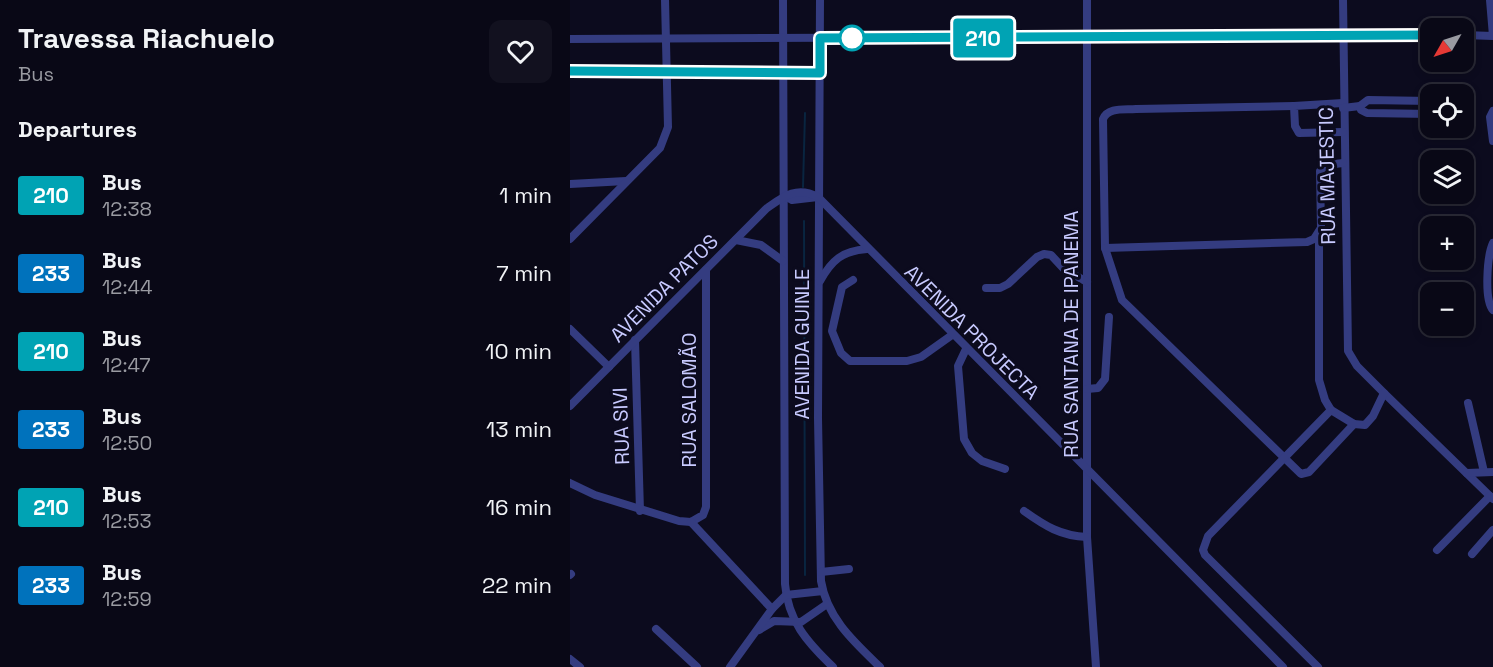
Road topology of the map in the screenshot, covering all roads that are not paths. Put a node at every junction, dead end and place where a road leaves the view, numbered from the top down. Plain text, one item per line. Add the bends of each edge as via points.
1 (665, 0) edge
2 (783, 0) edge
3 (820, 0) edge
4 (1087, 0) edge
5 (1343, 0) edge
6 (1490, 0) edge
7 (1342, 34) junction
8 (1420, 35) edge
9 (1474, 35) edge
10 (1493, 36) edge
11 (782, 38) junction
12 (820, 38) junction
13 (1088, 38) junction
14 (570, 39) edge
15 (666, 40) junction
16 (570, 71) edge
17 (666, 72) junction
18 (782, 73) junction
19 (820, 73) junction
20 (1420, 101) edge
21 (1294, 106) junction
22 (1343, 106) junction
23 (1360, 106) junction
24 (1493, 111) edge
25 (1420, 114) edge
26 (1343, 132) junction
27 (1493, 141) edge
28 (1343, 163) junction
29 (626, 181) junction
30 (570, 184) edge
31 (785, 196) junction
32 (818, 197) junction
33 (1319, 235) junction
34 (570, 239) edge
35 (736, 240) junction
36 (1493, 243) edge
37 (1105, 248) junction
38 (867, 249) junction
39 (783, 261) junction
40 (706, 270) junction
41 (853, 280) dead end
42 (819, 282) junction
43 (1088, 282) junction
44 (986, 288) dead end
45 (1493, 310) edge
46 (1109, 317) dead end
47 (570, 329) edge
48 (952, 335) junction
49 (635, 340) junction
50 (966, 349) junction
51 (609, 367) junction
52 (1087, 389) junction
53 (1384, 393) junction
54 (1468, 403) dead end
55 (570, 406) edge
56 (1331, 410) junction
57 (1354, 424) junction
58 (1284, 460) junction
59 (1005, 469) dead end
60 (1087, 471) junction
61 (1488, 472) edge
62 (1467, 473) junction
63 (570, 483) edge
64 (1492, 498) edge
65 (1024, 510) dead end
66 (640, 511) junction
67 (691, 522) junction
68 (1493, 530) edge
69 (1087, 537) junction
70 (1437, 550) dead end
71 (1472, 554) dead end
72 (849, 569) dead end
73 (821, 572) junction
74 (823, 591) junction
75 (786, 595) junction
76 (827, 604) junction
77 (772, 609) junction
78 (794, 622) junction
79 (656, 629) dead end
80 (752, 635) junction
81 (570, 659) edge
82 (580, 667) edge
83 (697, 667) edge
84 (730, 667) edge
85 (832, 667) edge
86 (880, 667) edge
87 (1096, 667) edge
88 (1283, 667) edge
89 (1318, 667) edge

1 - 15 street
2 - 11 street, AVENIDA GUINLE
3 - 12 street, AVENIDA GUINLE
4 - 13 street, RUA SANTANA DE IPANEMA
5 - 7 street, RUA MAJESTIC
6 - 10 street
7 - 8 street
7 - 13 street
7 - 22 street, RUA MAJESTIC
9 - 10 street
11 - 12 street
11 - 15 street
11 - 18 street, AVENIDA GUINLE
12 - 13 street
12 - 19 street, AVENIDA GUINLE
13 - 43 street, RUA SANTANA DE IPANEMA
14 - 15 street
15 - 17 street
16 - 17 street
17 - 18 street
17 - 29 street via 668,127 660,148
18 - 19 street
18 - 31 street, AVENIDA GUINLE
19 - 32 street, AVENIDA GUINLE
20 - 23 street via 1368,100
21 - 22 street
21 - 26 street via 1294,126 1299,133
21 - 37 street via 1136,109 1105,114
22 - 23 street
22 - 26 street, RUA MAJESTIC
23 - 25 street via 1367,113
24 - 27 street
26 - 28 street, RUA MAJESTIC
28 - 33 street via 1326,165 1320,171
28 - 53 street, RUA MAJESTIC via 1348,351
29 - 30 street
29 - 34 street
31 - 32 street via 792,200
31 - 35 street, AVENIDA PATOS via 767,208
31 - 39 street, AVENIDA GUINLE
32 - 38 street, AVENIDA PROJECTA
32 - 42 street, AVENIDA GUINLE
33 - 37 street via 1297,243
33 - 56 street via 1319,380
35 - 39 street via 761,245
35 - 40 street, AVENIDA PATOS
36 - 45 street via 1488,300
37 - 58 street via 1122,300
38 - 42 street via 853,250 834,260
38 - 48 street, AVENIDA PROJECTA
39 - 75 street, AVENIDA GUINLE
40 - 49 street, AVENIDA PATOS
40 - 67 street, RUA SALOMÃO via 706,507 703,515
41 - 48 street via 842,287 832,331 841,353 850,361 907,361 921,357
42 - 73 street, AVENIDA GUINLE
43 - 44 street via 1044,254 1008,284
43 - 52 street, RUA SANTANA DE IPANEMA
46 - 52 street via 1105,379 1098,388
47 - 51 street
48 - 50 street, AVENIDA PROJECTA
49 - 51 street, AVENIDA PATOS
49 - 66 street, RUA SIVI
50 - 59 street via 958,366 964,439 982,461
50 - 60 street, AVENIDA PROJECTA
51 - 55 street, AVENIDA PATOS
52 - 60 street, RUA SANTANA DE IPANEMA
53 - 57 street via 1369,423
53 - 62 street
54 - 61 street
56 - 57 street
56 - 58 street
57 - 58 street via 1305,474
58 - 89 street via 1208,536 1203,550
60 - 69 street, RUA SANTANA DE IPANEMA
60 - 88 street, AVENIDA PROJECTA
61 - 62 street
62 - 64 street
63 - 66 street
64 - 70 street
65 - 69 street via 1051,530 1070,537
66 - 67 street
67 - 77 street
68 - 71 street
69 - 87 street, RUA SANTANA DE IPANEMA
72 - 73 street
73 - 74 street, AVENIDA GUINLE
74 - 75 street
74 - 76 street, AVENIDA GUINLE
75 - 77 street
75 - 78 street, AVENIDA GUINLE
76 - 78 street via 807,619
76 - 86 street, AVENIDA GUINLE via 852,640
77 - 80 street
78 - 80 street via 774,621
78 - 85 street, AVENIDA GUINLE
79 - 83 street
80 - 84 street
81 - 82 street

